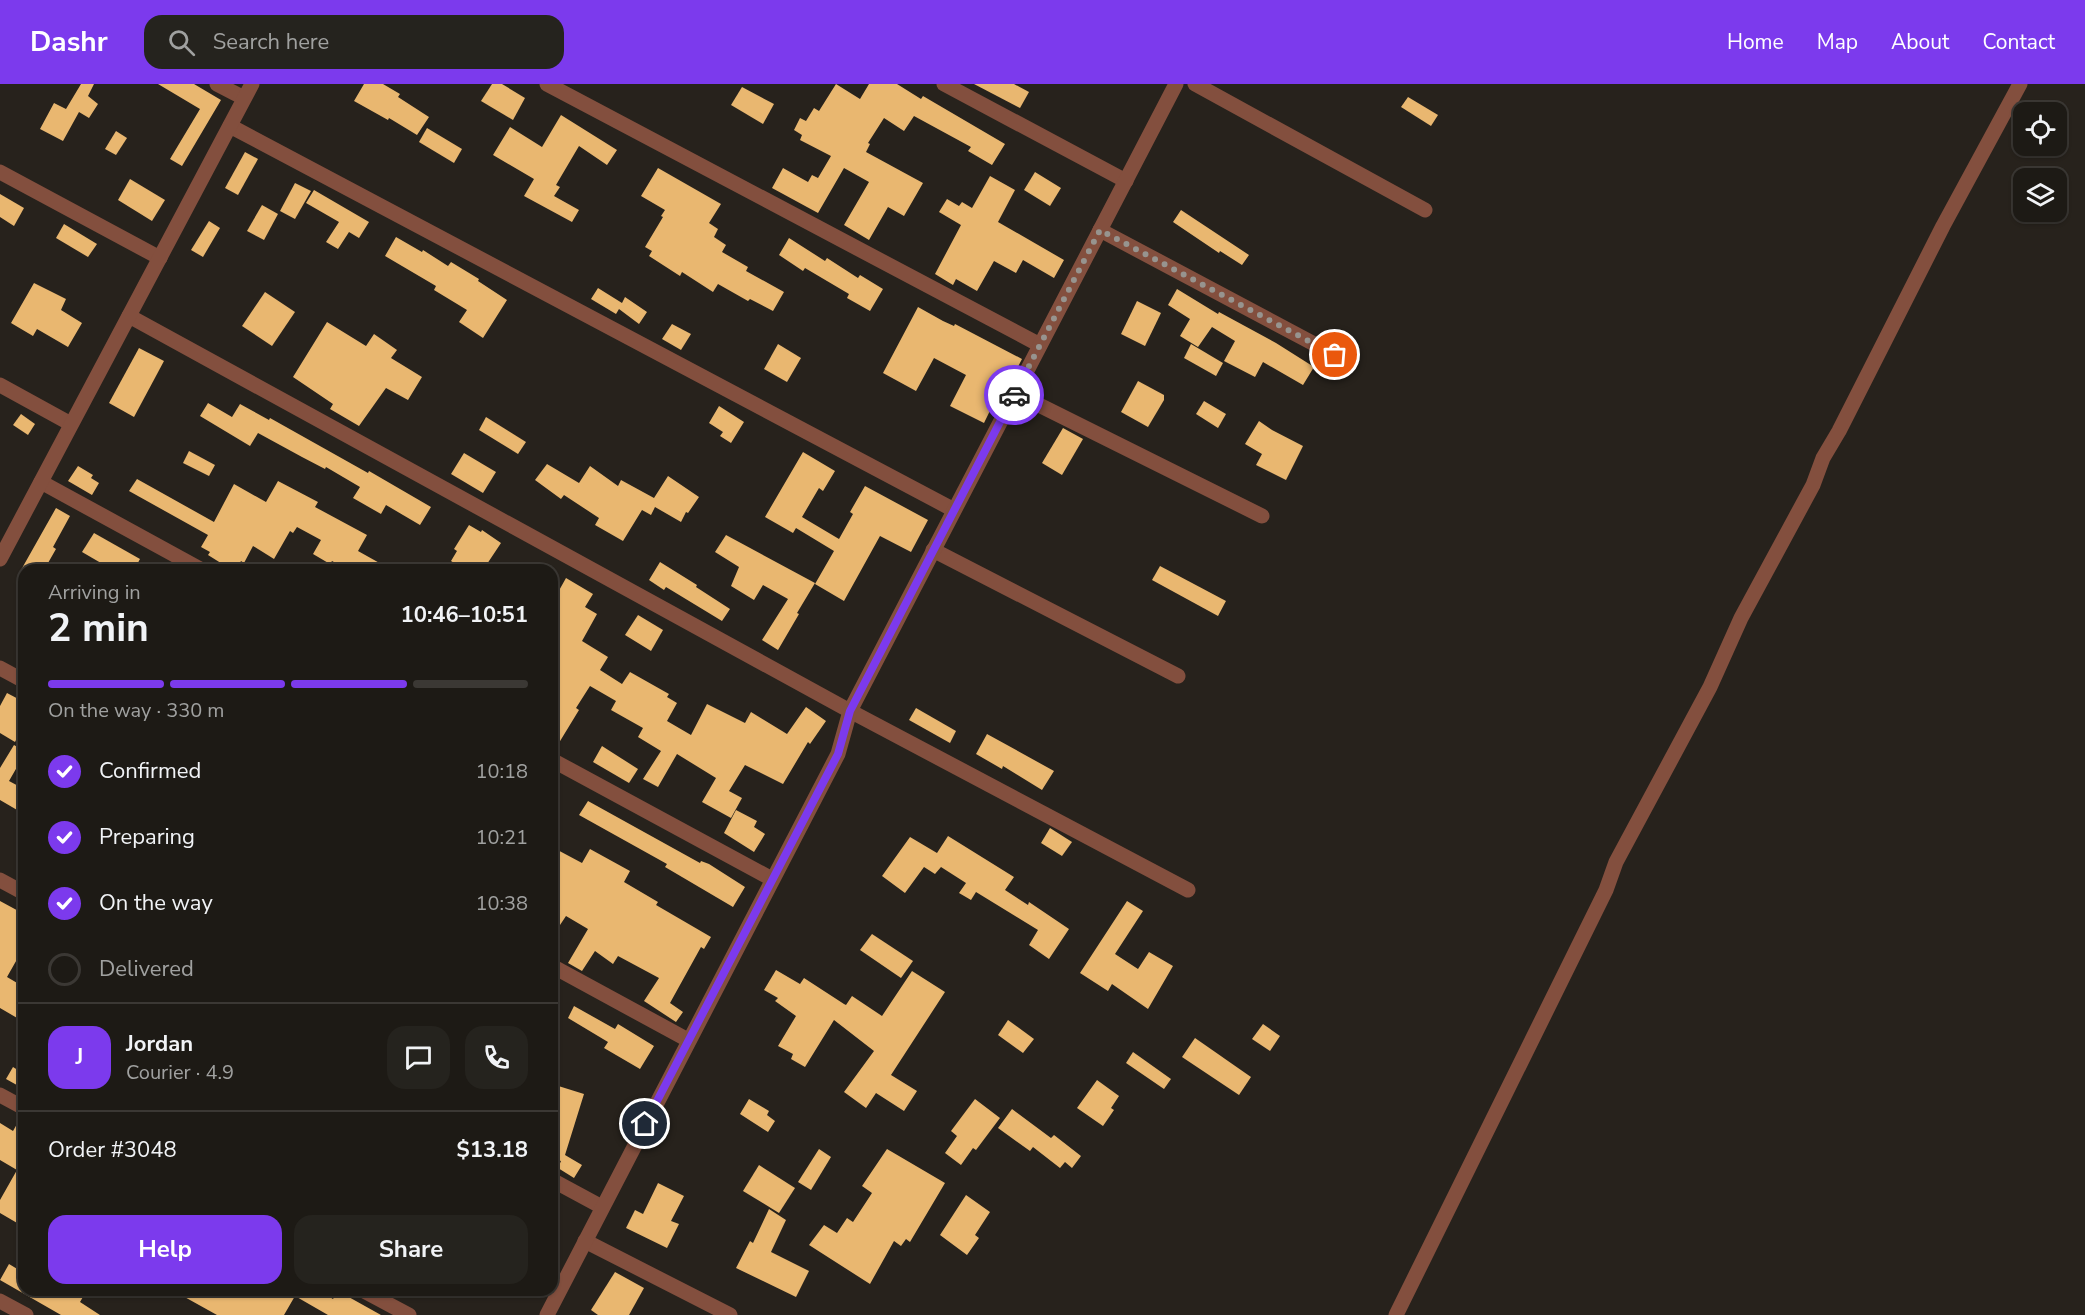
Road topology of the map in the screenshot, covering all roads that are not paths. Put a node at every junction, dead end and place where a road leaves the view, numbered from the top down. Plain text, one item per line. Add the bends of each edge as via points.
1 (218, 84) edge
2 (252, 84) edge
3 (547, 84) edge
4 (944, 84) edge
5 (1176, 84) edge
6 (1195, 84) edge
7 (2020, 84) edge
8 (244, 98) junction
9 (230, 126) junction
10 (0, 172) edge
11 (1126, 181) junction
12 (1425, 210) dead end
13 (1100, 230) junction
14 (160, 258) junction
15 (129, 316) junction
16 (1040, 345) junction
17 (1335, 355) dead end
18 (0, 385) edge
19 (1015, 393) junction
20 (72, 424) junction
21 (41, 482) junction
22 (954, 510) junction
23 (1262, 516) dead end
24 (933, 550) junction
25 (0, 559) edge
26 (191, 564) edge
27 (0, 668) edge
28 (1178, 676) dead end
29 (18, 678) edge
30 (850, 711) junction
31 (558, 763) edge
32 (771, 879) junction
33 (0, 880) edge
34 (18, 890) edge
35 (1188, 890) dead end
36 (558, 969) edge
37 (688, 1040) junction
38 (0, 1095) edge
39 (18, 1105) edge
40 (558, 1183) edge
41 (602, 1207) junction
42 (585, 1241) junction
43 (558, 1294) edge
44 (373, 1296) edge
45 (557, 1296) edge
46 (0, 1301) edge
47 (26, 1315) edge
48 (409, 1315) edge
49 (547, 1315) edge
50 (730, 1315) edge
51 (1396, 1315) edge

1 - 8 street
2 - 8 street
3 - 16 street
4 - 11 street
5 - 11 street
6 - 12 street
7 - 51 street via 1616,862 1606,890
8 - 9 street
9 - 14 street
9 - 22 street
10 - 14 street
11 - 13 street
13 - 16 street
13 - 17 street
14 - 15 street
15 - 20 street
15 - 30 street
16 - 19 street
18 - 20 street
19 - 22 street
19 - 23 street
20 - 21 street
21 - 25 street
21 - 26 street
22 - 24 street
24 - 28 street
24 - 30 street
27 - 29 street
30 - 32 street via 838,754
30 - 35 street
31 - 32 street
32 - 37 street
33 - 34 street
36 - 37 street
37 - 41 street
38 - 39 street
40 - 41 street
41 - 42 street
42 - 43 street
42 - 50 street
44 - 48 street
45 - 49 street
46 - 47 street

